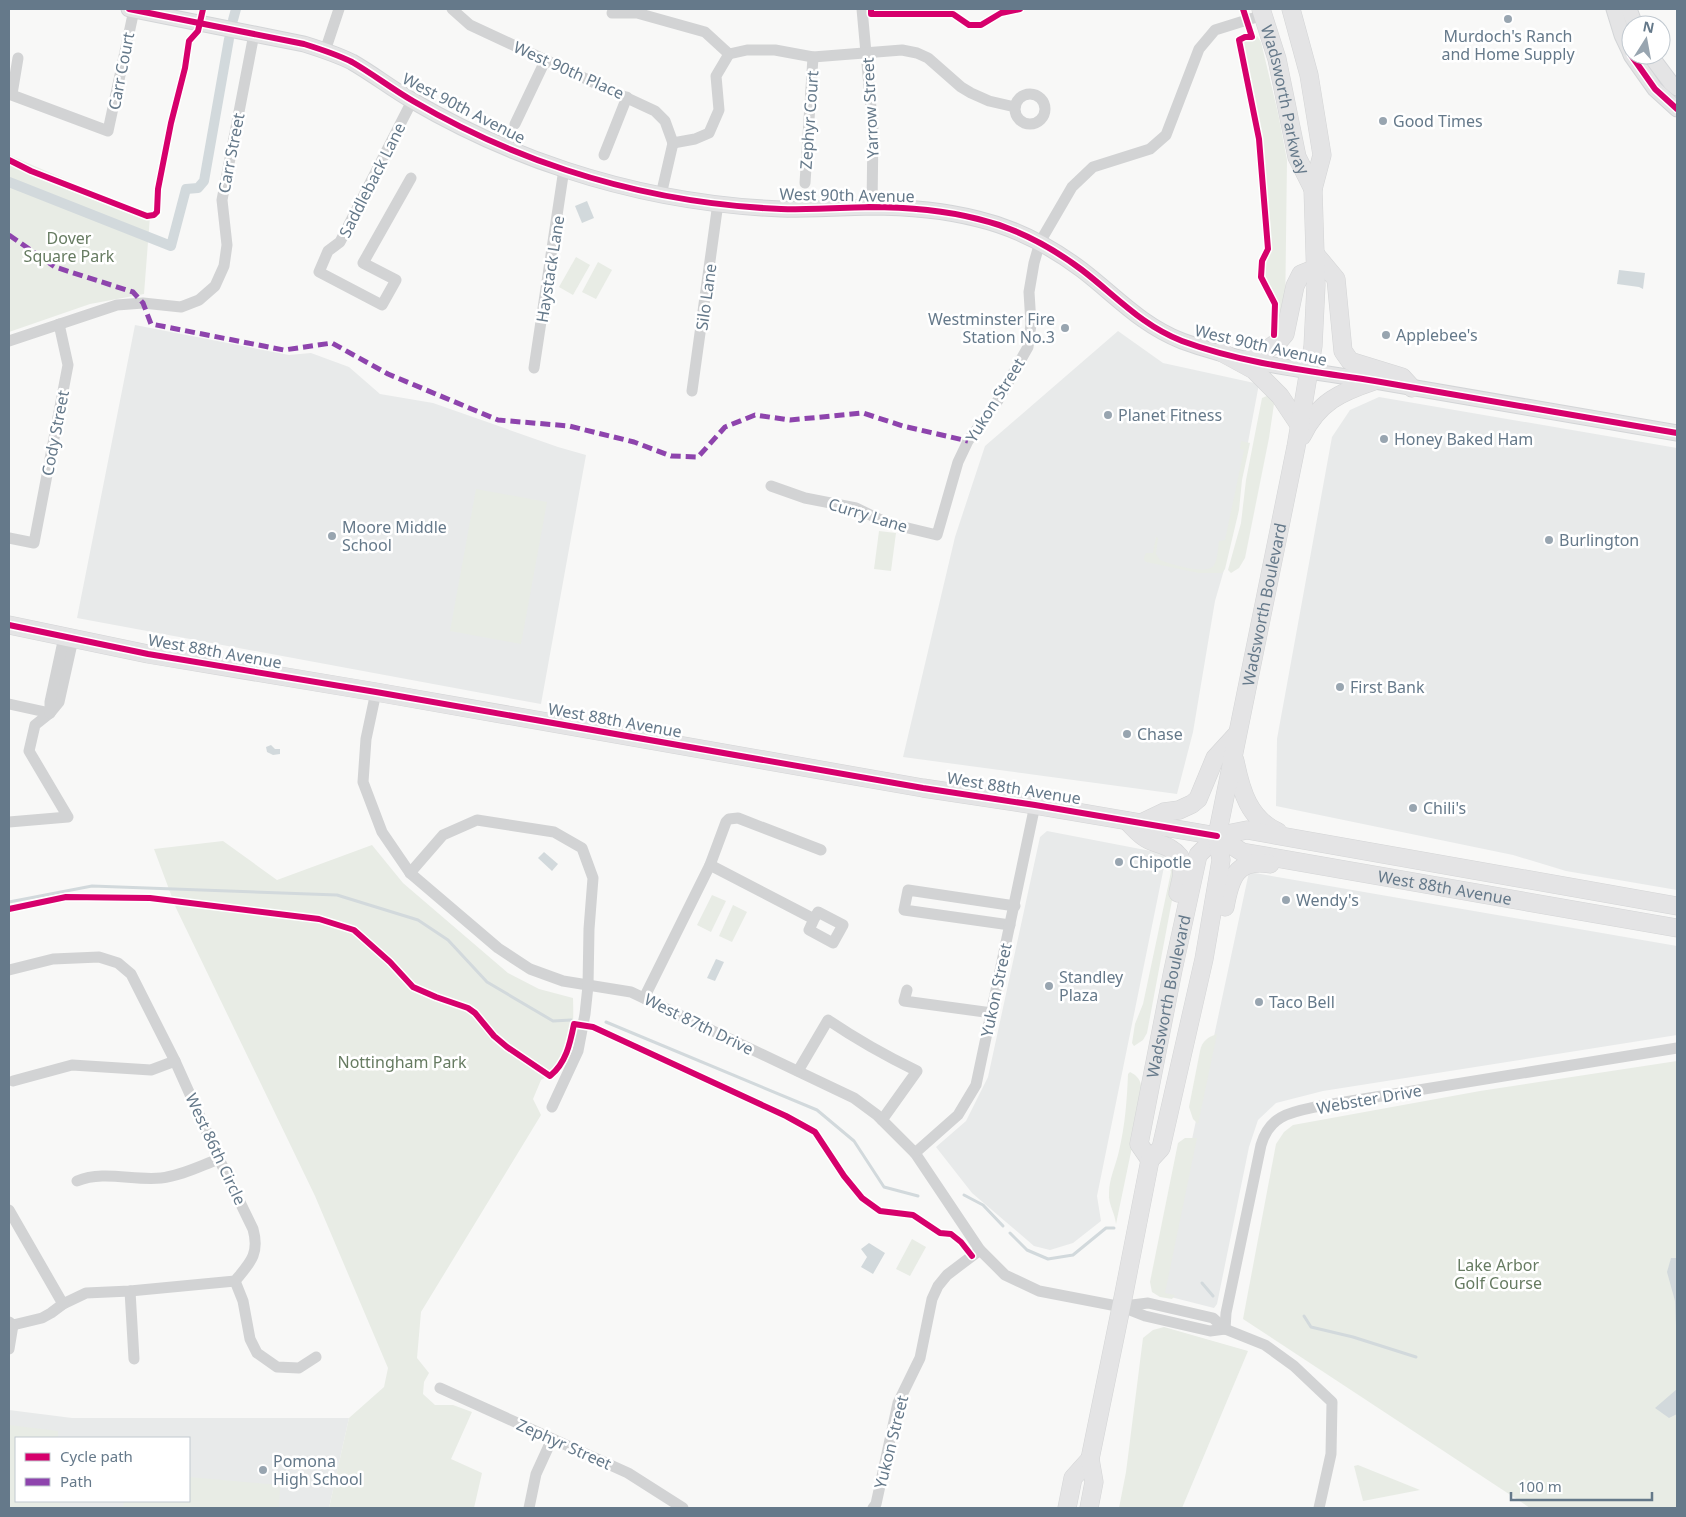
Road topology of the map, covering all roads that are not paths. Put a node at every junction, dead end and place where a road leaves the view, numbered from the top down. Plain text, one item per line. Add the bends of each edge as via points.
1 (131, 9) edge
2 (339, 9) edge
3 (452, 9) edge
4 (862, 9) edge
5 (1291, 9) edge
6 (1614, 9) edge
7 (1262, 12) edge
8 (612, 13) dead end
9 (1621, 32) edge
10 (254, 34) junction
11 (325, 51) junction
12 (867, 52) junction
13 (729, 54) junction
14 (813, 57) junction
15 (18, 58) dead end
16 (545, 60) junction
17 (1638, 65) edge
18 (1658, 65) edge
19 (1677, 88) edge
20 (10, 94) edge
21 (627, 97) junction
22 (412, 101) junction
23 (1015, 107) dead end
24 (1677, 109) edge
25 (515, 124) dead end
26 (673, 143) junction
27 (604, 155) dead end
28 (564, 170) junction
29 (411, 178) dead end
30 (804, 183) dead end
31 (1313, 189) junction
32 (661, 195) junction
33 (718, 203) junction
34 (872, 207) junction
35 (1040, 242) junction
36 (1316, 261) junction
37 (59, 324) junction
38 (9, 341) edge
39 (1221, 352) junction
40 (1249, 359) junction
41 (534, 368) dead end
42 (1309, 372) junction
43 (1374, 381) junction
44 (1412, 388) junction
45 (692, 391) dead end
46 (1300, 426) junction
47 (1677, 434) edge
48 (1296, 447) junction
49 (770, 486) dead end
50 (937, 535) joint
51 (9, 538) edge
52 (9, 625) edge
53 (68, 638) junction
54 (376, 692) junction
55 (9, 704) edge
56 (50, 713) junction
57 (1238, 734) junction
58 (1234, 754) junction
59 (1035, 805) junction
60 (9, 822) edge
61 (1134, 822) junction
62 (1217, 836) junction
63 (1290, 838) junction
64 (821, 850) dead end
65 (1298, 861) junction
66 (710, 865) junction
67 (410, 872) junction
68 (1014, 906) junction
69 (1677, 906) edge
70 (814, 919) dead end
71 (1184, 920) junction
72 (1010, 925) junction
73 (1677, 928) edge
74 (1204, 959) junction
75 (9, 970) edge
76 (588, 986) junction
77 (907, 990) dead end
78 (644, 998) junction
79 (992, 1013) junction
80 (1677, 1048) edge
81 (175, 1061) junction
82 (798, 1071) junction
83 (13, 1081) dead end
84 (552, 1107) dead end
85 (882, 1120) junction
86 (915, 1153) junction
87 (219, 1159) junction
88 (1150, 1160) junction
89 (77, 1181) dead end
90 (9, 1210) edge
91 (980, 1250) junction
92 (235, 1281) junction
93 (130, 1290) junction
94 (63, 1304) junction
95 (1122, 1307) junction
96 (11, 1324) edge
97 (1225, 1329) junction
98 (9, 1349) edge
99 (316, 1357) dead end
100 (134, 1359) dead end
101 (440, 1388) dead end
102 (552, 1439) junction
103 (1090, 1458) junction
104 (529, 1508) edge
105 (683, 1508) edge
106 (873, 1508) edge
107 (1067, 1508) edge
108 (1089, 1508) edge
109 (1319, 1508) edge

1 - 10 street, West 90th Avenue
1 - 20 street, Carr Court via 108,131
2 - 11 street
3 - 16 street, West 90th Place via 470,25
4 - 12 street, Yarrow Street
5 - 31 main road, Wadsworth Parkway via 1309,75 1322,154
6 - 9 street
7 - 31 main road, Wadsworth Parkway via 1277,59 1297,157
7 - 35 street, Yukon Street via 1215,30 1199,50 1166,135 1150,149 1093,167 1072,187
8 - 13 street via 637,13 704,32
10 - 11 street, West 90th Avenue
10 - 37 street, Carr Street via 222,200 227,245 224,266 216,286 199,300 182,307 117,305
11 - 22 street, West 90th Avenue via 351,62
12 - 14 street
12 - 23 street via 902,50 917,53 928,58 970,93
12 - 34 street, Yarrow Street via 874,130
13 - 14 street via 746,50 775,50
13 - 26 street via 716,76 719,110 709,133
14 - 30 street, Zephyr Court
15 - 20 street
16 - 21 street, West 90th Place
16 - 25 street
17 - 24 street via 1656,89
18 - 19 street
21 - 26 street, West 90th Place via 655,110 665,121
21 - 27 street
22 - 28 street, West 90th Avenue via 477,134
22 - 29 street, Saddleback Lane via 340,242 328,252 319,272 382,306 396,280 363,263
26 - 32 street
28 - 32 street, West 90th Avenue
28 - 41 street, Haystack Lane
31 - 36 main road, Wadsworth Parkway
32 - 33 street, West 90th Avenue
33 - 34 street, West 90th Avenue via 785,209
33 - 45 street, Silo Lane
34 - 35 street, West 90th Avenue via 925,210 975,218 1016,230
35 - 39 street, West 90th Avenue via 1156,329 1182,341
35 - 50 street, Yukon Street via 1029,292 1031,324 1028,348 997,402 968,441 958,462
36 - 40 main road via 1300,274 1285,334 1264,352
36 - 42 main road, Wadsworth Parkway
36 - 44 main road via 1336,280 1343,351 1350,361 1402,377
37 - 38 street, Carr Street
37 - 51 street, Cody Street via 68,365 34,543
39 - 40 street, West 90th Avenue
39 - 46 main road via 1254,370 1280,396
40 - 42 street, West 90th Avenue
42 - 43 street, West 90th Avenue
42 - 46 main road, Wadsworth Boulevard
43 - 44 street, West 90th Avenue
43 - 48 main road via 1347,390 1329,401 1309,420
44 - 47 street, West 90th Avenue
46 - 48 main road, Wadsworth Boulevard
48 - 57 main road, Wadsworth Boulevard
49 - 50 street, Curry Lane via 805,498 856,508 887,523
52 - 53 main road, West 88th Avenue
53 - 54 main road, West 88th Avenue
53 - 56 street via 59,702
54 - 59 main road, West 88th Avenue
54 - 67 street, West 87th Drive via 366,739 363,782 382,832
55 - 56 street
56 - 60 street via 35,725 29,751 68,817
57 - 58 main road, Wadsworth Boulevard
57 - 61 main road via 1215,758 1198,799 1179,810
58 - 62 main road, Wadsworth Boulevard
58 - 63 main road via 1240,783 1255,814 1269,828
59 - 61 main road, West 88th Avenue
59 - 68 street, Yukon Street
61 - 62 main road, West 88th Avenue
61 - 71 main road via 1137,832 1168,846 1180,857 1182,875 1175,908
62 - 63 main road, West 88th Avenue via 1247,830
62 - 65 main road, West 88th Avenue via 1242,852
62 - 71 main road, Wadsworth Boulevard via 1198,855
62 - 74 main road, Wadsworth Boulevard via 1221,860
63 - 69 main road, West 88th Avenue
64 - 66 street via 734,818 726,822
65 - 73 main road, West 88th Avenue
65 - 74 main road via 1282,866 1259,862 1246,865 1232,877 1217,945
66 - 70 street
66 - 78 street
67 - 76 street, West 87th Drive via 498,948 530,969
67 - 76 street via 443,835 477,820 554,832 582,848 593,878 588,929
68 - 72 street, Yukon Street
68 - 72 street via 908,890 904,910
71 - 88 main road, Wadsworth Boulevard via 1139,1144
72 - 79 street, Yukon Street
74 - 88 main road, Wadsworth Boulevard via 1161,1148
75 - 81 street, West 86th Circle via 54,959 99,957 118,963 131,974
76 - 78 street, West 87th Drive via 631,992
76 - 84 street via 578,1051
77 - 79 street via 904,1001
78 - 82 street, West 87th Drive
79 - 86 street, Yukon Street via 976,1085 958,1115
80 - 97 street, Webster Drive via 1290,1112 1269,1127 1261,1145
81 - 83 street via 151,1070 72,1065
81 - 87 street, West 86th Circle
82 - 85 street, West 87th Drive via 854,1098
82 - 85 street via 828,1020 876,1051 917,1071
85 - 86 street, West 87th Drive
86 - 91 street, West 87th Drive
87 - 89 street via 160,1178 90,1176
87 - 92 street, West 86th Circle via 256,1240 251,1261
88 - 95 main road, Wadsworth Boulevard
90 - 94 street
91 - 95 street, West 87th Drive via 1005,1275 1039,1291
91 - 106 street, Yukon Street via 948,1275 932,1299 920,1358 898,1403
92 - 93 street
92 - 99 street via 244,1301 250,1339 257,1353 277,1367 299,1368
93 - 94 street via 86,1293
93 - 100 street
94 - 96 street via 42,1318
95 - 97 street, West 87th Drive via 1145,1316 1210,1331
95 - 103 main road, Wadsworth Boulevard
96 - 98 street
97 - 109 street via 1265,1345 1294,1366 1332,1402 1330,1454
101 - 102 street, Zephyr Street
102 - 104 street via 536,1474
102 - 105 street, Zephyr Street via 628,1473
103 - 107 main road, Wadsworth Boulevard via 1073,1478
103 - 108 main road, Wadsworth Boulevard via 1094,1482

